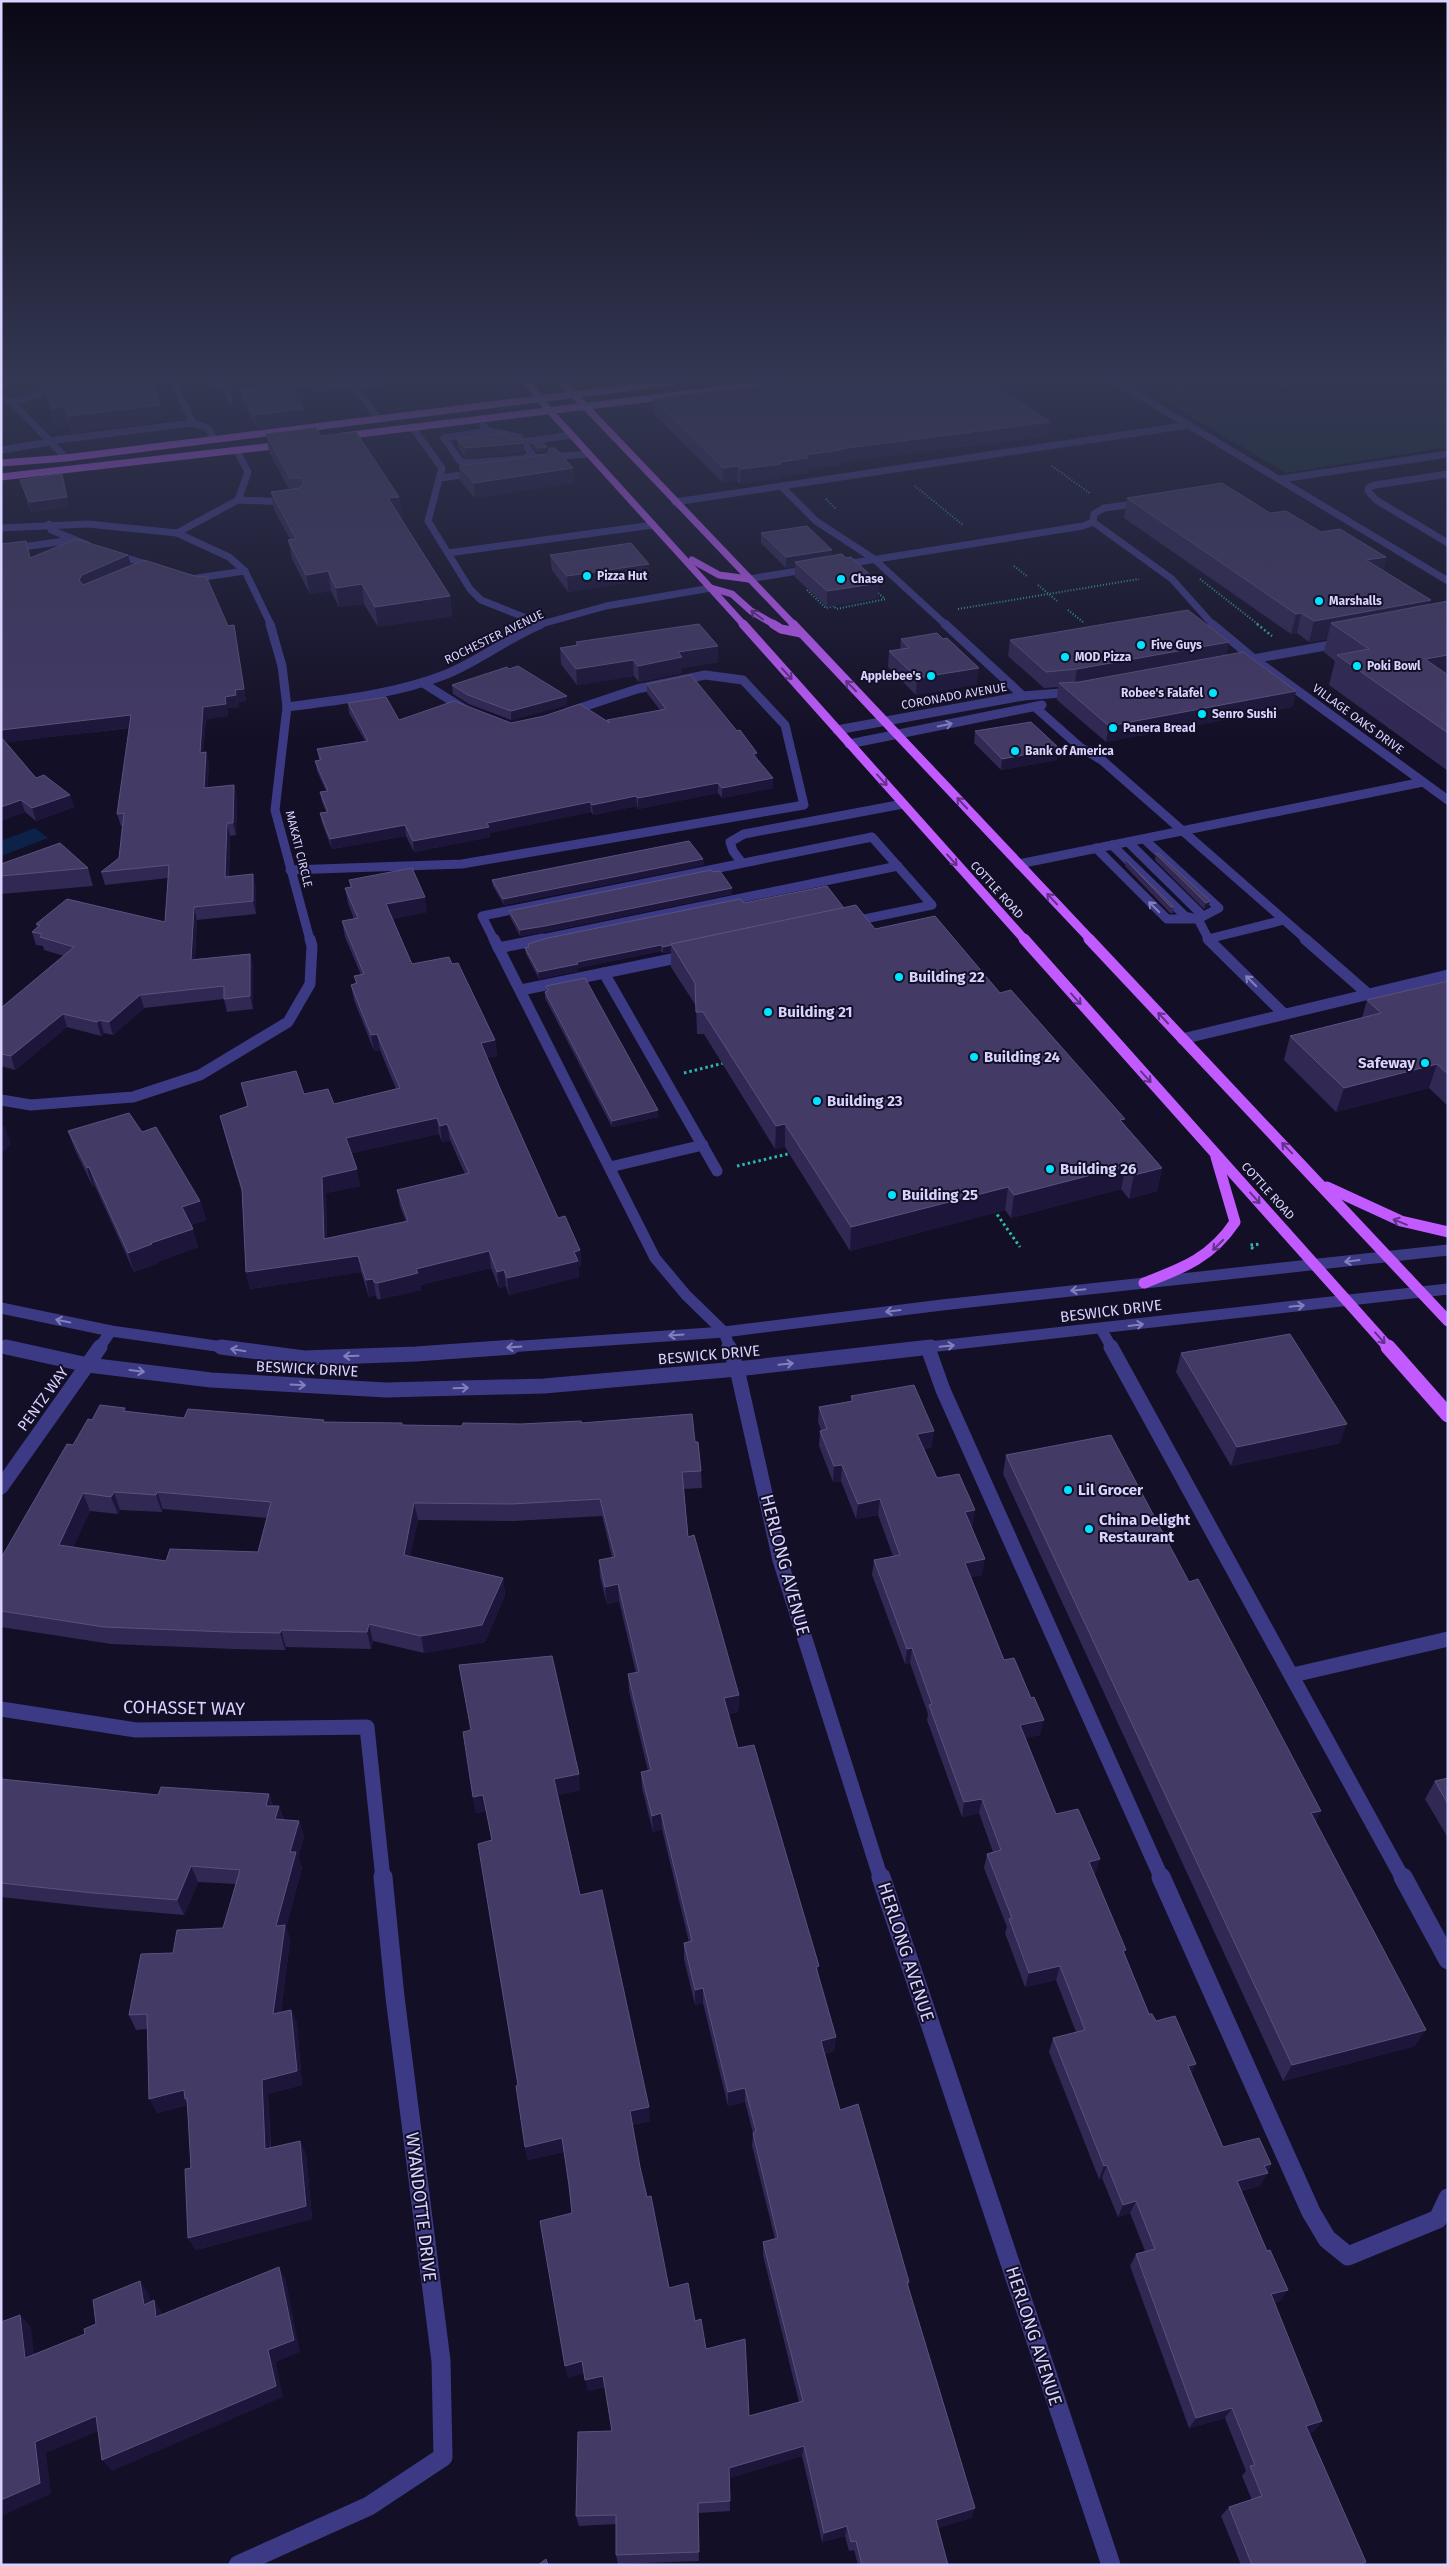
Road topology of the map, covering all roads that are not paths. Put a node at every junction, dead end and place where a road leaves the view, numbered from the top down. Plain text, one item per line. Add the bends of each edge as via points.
1 (235, 502) edge
2 (260, 502) edge
3 (292, 502) edge
4 (433, 502) edge
5 (632, 502) edge
6 (675, 502) edge
7 (797, 502) edge
8 (1149, 502) edge
9 (1319, 502) edge
10 (1379, 502) edge
11 (1093, 522) junction
12 (49, 524) junction
13 (653, 525) junction
14 (1, 528) edge
15 (177, 533) junction
16 (72, 540) junction
17 (669, 542) junction
18 (1448, 543) edge
19 (100, 549) edge
20 (1, 550) edge
21 (110, 552) edge
22 (448, 553) junction
23 (874, 559) junction
24 (147, 565) junction
25 (832, 566) edge
26 (139, 568) edge
27 (814, 569) edge
28 (166, 571) edge
29 (244, 571) junction
30 (185, 577) edge
31 (749, 579) junction
32 (1448, 580) edge
33 (711, 588) junction
34 (541, 624) junction
35 (801, 633) junction
36 (1351, 641) edge
37 (1254, 659) junction
38 (1226, 664) edge
39 (423, 683) junction
40 (1085, 691) edge
41 (1075, 692) junction
42 (1023, 696) junction
43 (287, 707) junction
44 (1035, 707) junction
45 (475, 714) edge
46 (562, 714) edge
47 (885, 722) junction
48 (837, 730) junction
49 (897, 734) junction
50 (849, 744) junction
51 (1423, 782) junction
52 (1448, 800) edge
53 (903, 804) junction
54 (1182, 831) junction
55 (1144, 839) junction
56 (1128, 842) junction
57 (1112, 845) junction
58 (1096, 848) junction
59 (742, 863) junction
60 (1019, 864) junction
61 (898, 866) junction
62 (290, 870) junction
63 (1198, 919) junction
64 (1284, 920) junction
65 (838, 924) edge
66 (1208, 939) junction
67 (498, 948) junction
68 (698, 954) edge
69 (604, 973) junction
70 (1448, 975) edge
71 (520, 990) junction
72 (1368, 994) junction
73 (1284, 1014) junction
74 (1182, 1039) junction
75 (1, 1100) edge
76 (703, 1146) junction
77 (1214, 1152) junction
78 (610, 1167) junction
79 (717, 1171) road end
80 (1320, 1184) junction
81 (1448, 1232) edge
82 (1448, 1250) edge
83 (1387, 1256) junction
84 (1316, 1265) junction
85 (1144, 1283) junction
86 (1448, 1289) edge
87 (1419, 1292) junction
88 (1348, 1301) junction
89 (1, 1308) edge
90 (1448, 1322) edge
91 (1101, 1329) junction
92 (111, 1331) junction
93 (724, 1332) junction
94 (1, 1346) edge
95 (928, 1348) junction
96 (88, 1365) junction
97 (737, 1370) junction
98 (1448, 1416) edge
99 (1, 1487) edge
100 (1448, 1639) edge
101 (1293, 1675) junction
102 (1, 1709) edge
103 (367, 1727) joint
104 (1448, 1960) edge
105 (1448, 2198) edge
106 (238, 2565) edge
107 (1111, 2565) edge

1 - 15 street
2 - 3 street
4 - 22 street via 428,521
5 - 13 main road, COTTLE ROAD
6 - 31 main road
7 - 23 street via 816,521
8 - 11 street via 1104,508 1094,514
9 - 32 street
10 - 18 street
11 - 23 street
11 - 37 street, VILLAGE OAKS DRIVE via 1172,579 1207,620
12 - 14 street, MAKATI CIRCLE
12 - 15 street, MAKATI CIRCLE via 88,524
12 - 16 street via 51,530
13 - 17 main road, COTTLE ROAD
13 - 22 street
15 - 29 street, MAKATI CIRCLE via 229,557
16 - 19 street
16 - 20 street
17 - 31 main road via 713,574 729,579
17 - 33 main road, COTTLE ROAD
21 - 24 street
22 - 34 street via 470,589 481,600
23 - 25 street
23 - 42 street
24 - 26 street
24 - 28 street
27 - 31 street
29 - 30 street via 194,580
29 - 43 street, MAKATI CIRCLE via 273,630
31 - 35 main road
33 - 34 street, ROCHESTER AVENUE via 585,610
35 -> 33 main road via 781,629 765,621 732,594
33 -> 48 main road, COTTLE ROAD
34 - 39 street, ROCHESTER AVENUE via 468,665
47 -> 35 main road
36 - 37 street
37 - 38 street
37 - 51 street, VILLAGE OAKS DRIVE
39 - 43 street, ROCHESTER AVENUE via 356,698
39 - 45 street
40 - 41 street, CORONADO AVENUE
41 - 42 street, CORONADO AVENUE
41 - 44 street, CORONADO AVENUE
42 - 47 street, CORONADO AVENUE
43 - 62 street, MAKATI CIRCLE via 275,810
49 -> 44 street, CORONADO AVENUE
44 - 54 street via 1080,747 1103,761
46 - 62 street via 637,689 705,675 743,680 785,725 804,805 462,864
47 - 48 street, CORONADO AVENUE
47 - 49 main road
48 - 50 main road, COTTLE ROAD
49 - 50 street, CORONADO AVENUE
60 -> 49 main road
50 -> 53 main road, COTTLE ROAD
51 - 52 street, VILLAGE OAKS DRIVE
51 - 54 street
53 - 59 street via 744,834 730,842
53 -> 77 main road, COTTLE ROAD
54 - 55 street
54 - 64 street
55 - 56 street
55 - 63 street via 1219,908
56 - 57 street
56 - 63 street via 1200,913
57 - 58 street
57 - 63 street via 1185,916
58 - 60 street
63 -> 58 street via 1167,919
59 - 61 street via 872,837
59 - 67 street via 482,916
74 -> 60 main road
61 - 65 street via 932,905
61 - 67 street
62 - 75 street, MAKATI CIRCLE via 312,946 310,984 288,1022 200,1075 133,1097 31,1105
63 - 66 street
64 - 66 street
64 - 72 street
73 -> 66 street
67 - 71 street
68 - 69 street
69 - 71 street
69 - 76 street
70 - 72 street
71 - 78 street
72 - 73 street
73 - 74 street
80 -> 74 main road
76 - 78 street
76 - 79 street
77 -> 84 main road, COTTLE ROAD
77 -> 85 main road via 1235,1222 1227,1236 1206,1257
78 - 93 street via 655,1258 686,1295
81 -> 80 main road via 1400,1222
80 - 83 main road
82 - 83 street, BESWICK DRIVE
83 -> 84 street, BESWICK DRIVE
83 - 87 main road
84 - 85 street, BESWICK DRIVE
84 - 88 main road, COTTLE ROAD
85 -> 93 street, BESWICK DRIVE
86 - 87 street, BESWICK DRIVE
87 - 88 street, BESWICK DRIVE
87 - 90 main road
91 -> 88 street, BESWICK DRIVE
88 -> 98 main road, COTTLE ROAD
92 -> 89 street, BESWICK DRIVE
95 -> 91 street, BESWICK DRIVE
91 - 101 street
93 -> 92 street, BESWICK DRIVE via 416,1354 304,1358
92 - 96 street, PENTZ WAY
93 - 97 street, HERLONG AVENUE
94 - 96 street, BESWICK DRIVE
97 -> 95 street, BESWICK DRIVE
95 - 105 street via 950,1406 1311,2212 1326,2239 1348,2256 1438,2218
96 -> 97 street, BESWICK DRIVE via 211,1380 386,1390 544,1386
96 - 99 street, PENTZ WAY
97 - 107 street, HERLONG AVENUE via 780,1560 882,1881
100 - 101 street
101 - 104 street
102 - 103 street, COHASSET WAY via 136,1730
103 - 106 street, WYANDOTTE DRIVE via 395,1997 441,2361 443,2457 369,2506

